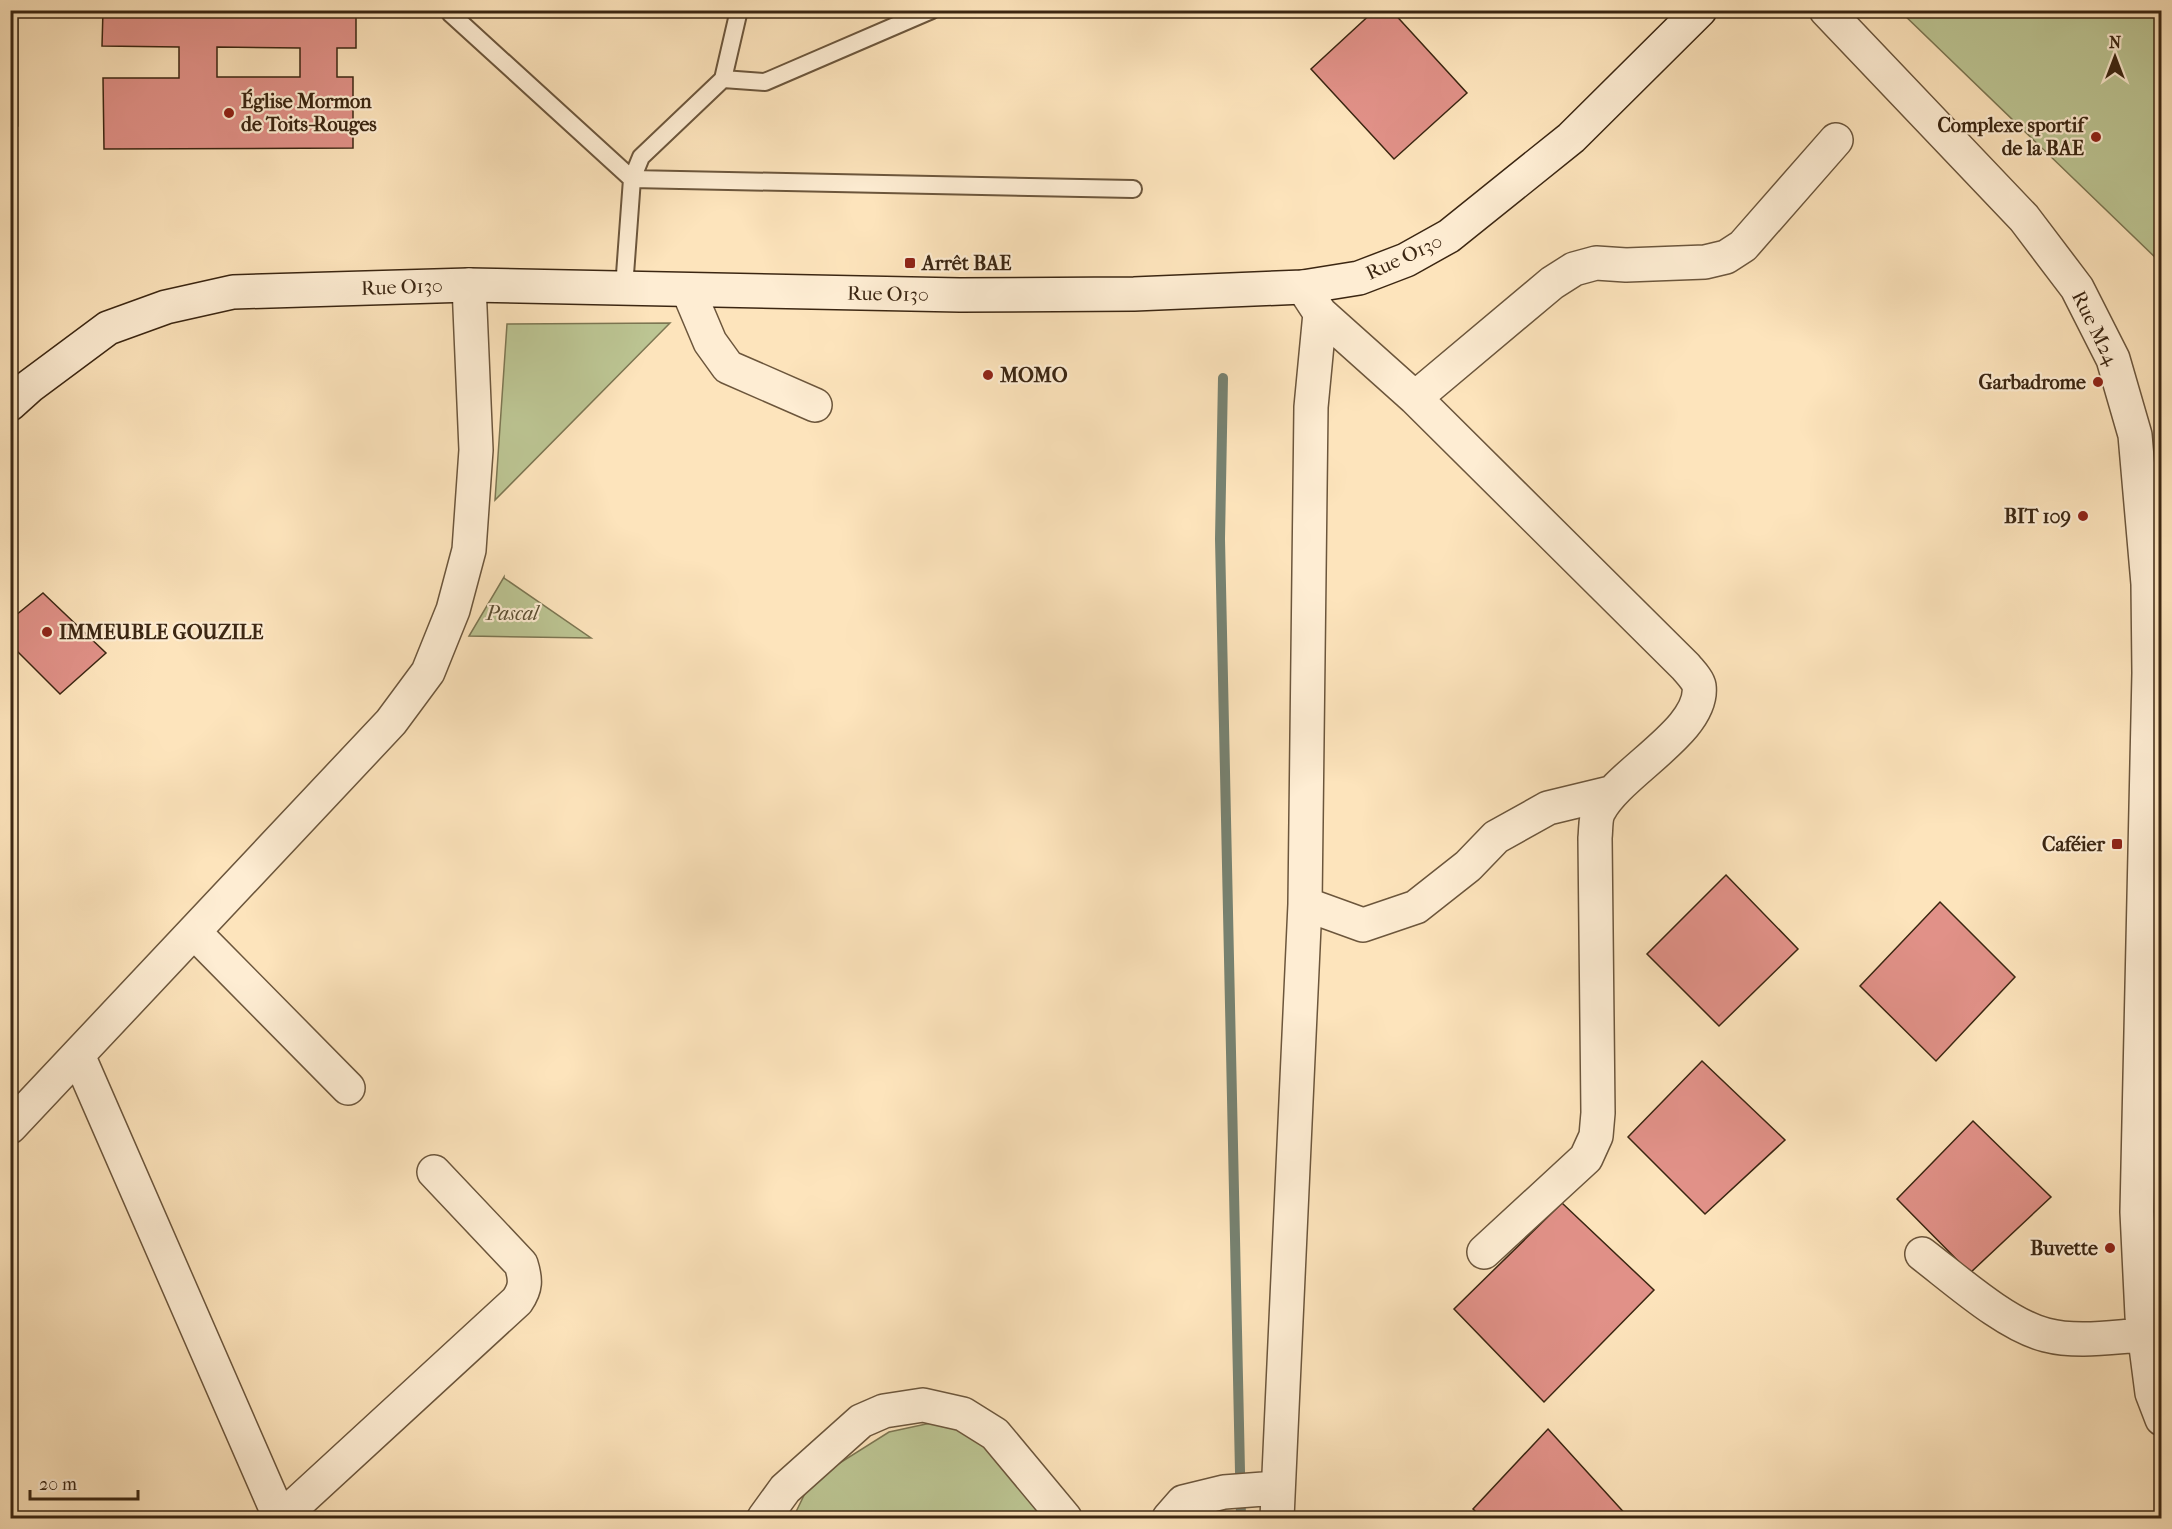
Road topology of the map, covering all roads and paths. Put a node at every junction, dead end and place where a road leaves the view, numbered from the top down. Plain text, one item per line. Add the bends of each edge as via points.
1 (739, 10) edge
2 (932, 10) edge
3 (1700, 10) edge
4 (1826, 10) edge
5 (450, 13) dead end
6 (723, 79) junction
7 (1836, 141) dead end
8 (632, 179) junction
9 (1133, 189) dead end
10 (469, 285) junction
11 (624, 288) junction
12 (688, 290) junction
13 (1312, 300) junction
14 (1415, 398) junction
15 (10, 404) edge
16 (815, 405) dead end
17 (1610, 793) junction
18 (1305, 904) junction
19 (194, 932) junction
20 (78, 1055) junction
21 (2150, 1065) edge
22 (348, 1088) dead end
23 (10, 1127) edge
24 (434, 1172) dead end
25 (1484, 1252) dead end
26 (1922, 1254) dead end
27 (2144, 1335) junction
28 (2162, 1419) edge
29 (1257, 1497) edge
30 (281, 1518) edge
31 (764, 1518) edge
32 (1065, 1518) edge
33 (1168, 1518) edge

1 - 6 lane
2 - 6 lane via 765,82
3 - 13 street, Rue O130 via 1571,138 1449,236 1406,260
4 - 21 street, Rue M24 via 2024,218 2077,288 2113,359 2135,435 2148,584
5 - 8 lane
6 - 8 lane via 641,157
7 - 14 street via 1743,246 1726,257 1705,262 1596,263 1574,269
8 - 9 lane
8 - 11 lane
10 - 11 street, Rue O130
10 - 15 street, Rue O130 via 233,292 166,307 108,327
10 - 19 street via 476,450 469,550 453,610 429,672 391,722
11 - 12 street, Rue O130
12 - 13 street, Rue O130 via 1134,294
12 - 16 street via 710,342 728,367
13 - 14 street
13 - 18 street
14 - 17 street via 1699,684 1698,705 1687,723
17 - 18 street via 1548,808 1496,837 1468,866 1416,907 1363,925
17 - 25 street via 1598,813 1595,838 1596,1136 1586,1158
18 - 29 street
19 - 20 street
19 - 22 street
20 - 23 street
20 - 30 street
21 - 27 street, Rue M24 via 2137,1212
24 - 30 street via 521,1264 526,1278 524,1291
26 - 27 street via 2017,1324 2047,1336 2085,1339
27 - 28 street, Rue M24 via 2152,1393
29 - 33 street via 1183,1502
31 - 32 street via 785,1489 861,1421 884,1411 923,1405 963,1414 995,1434

